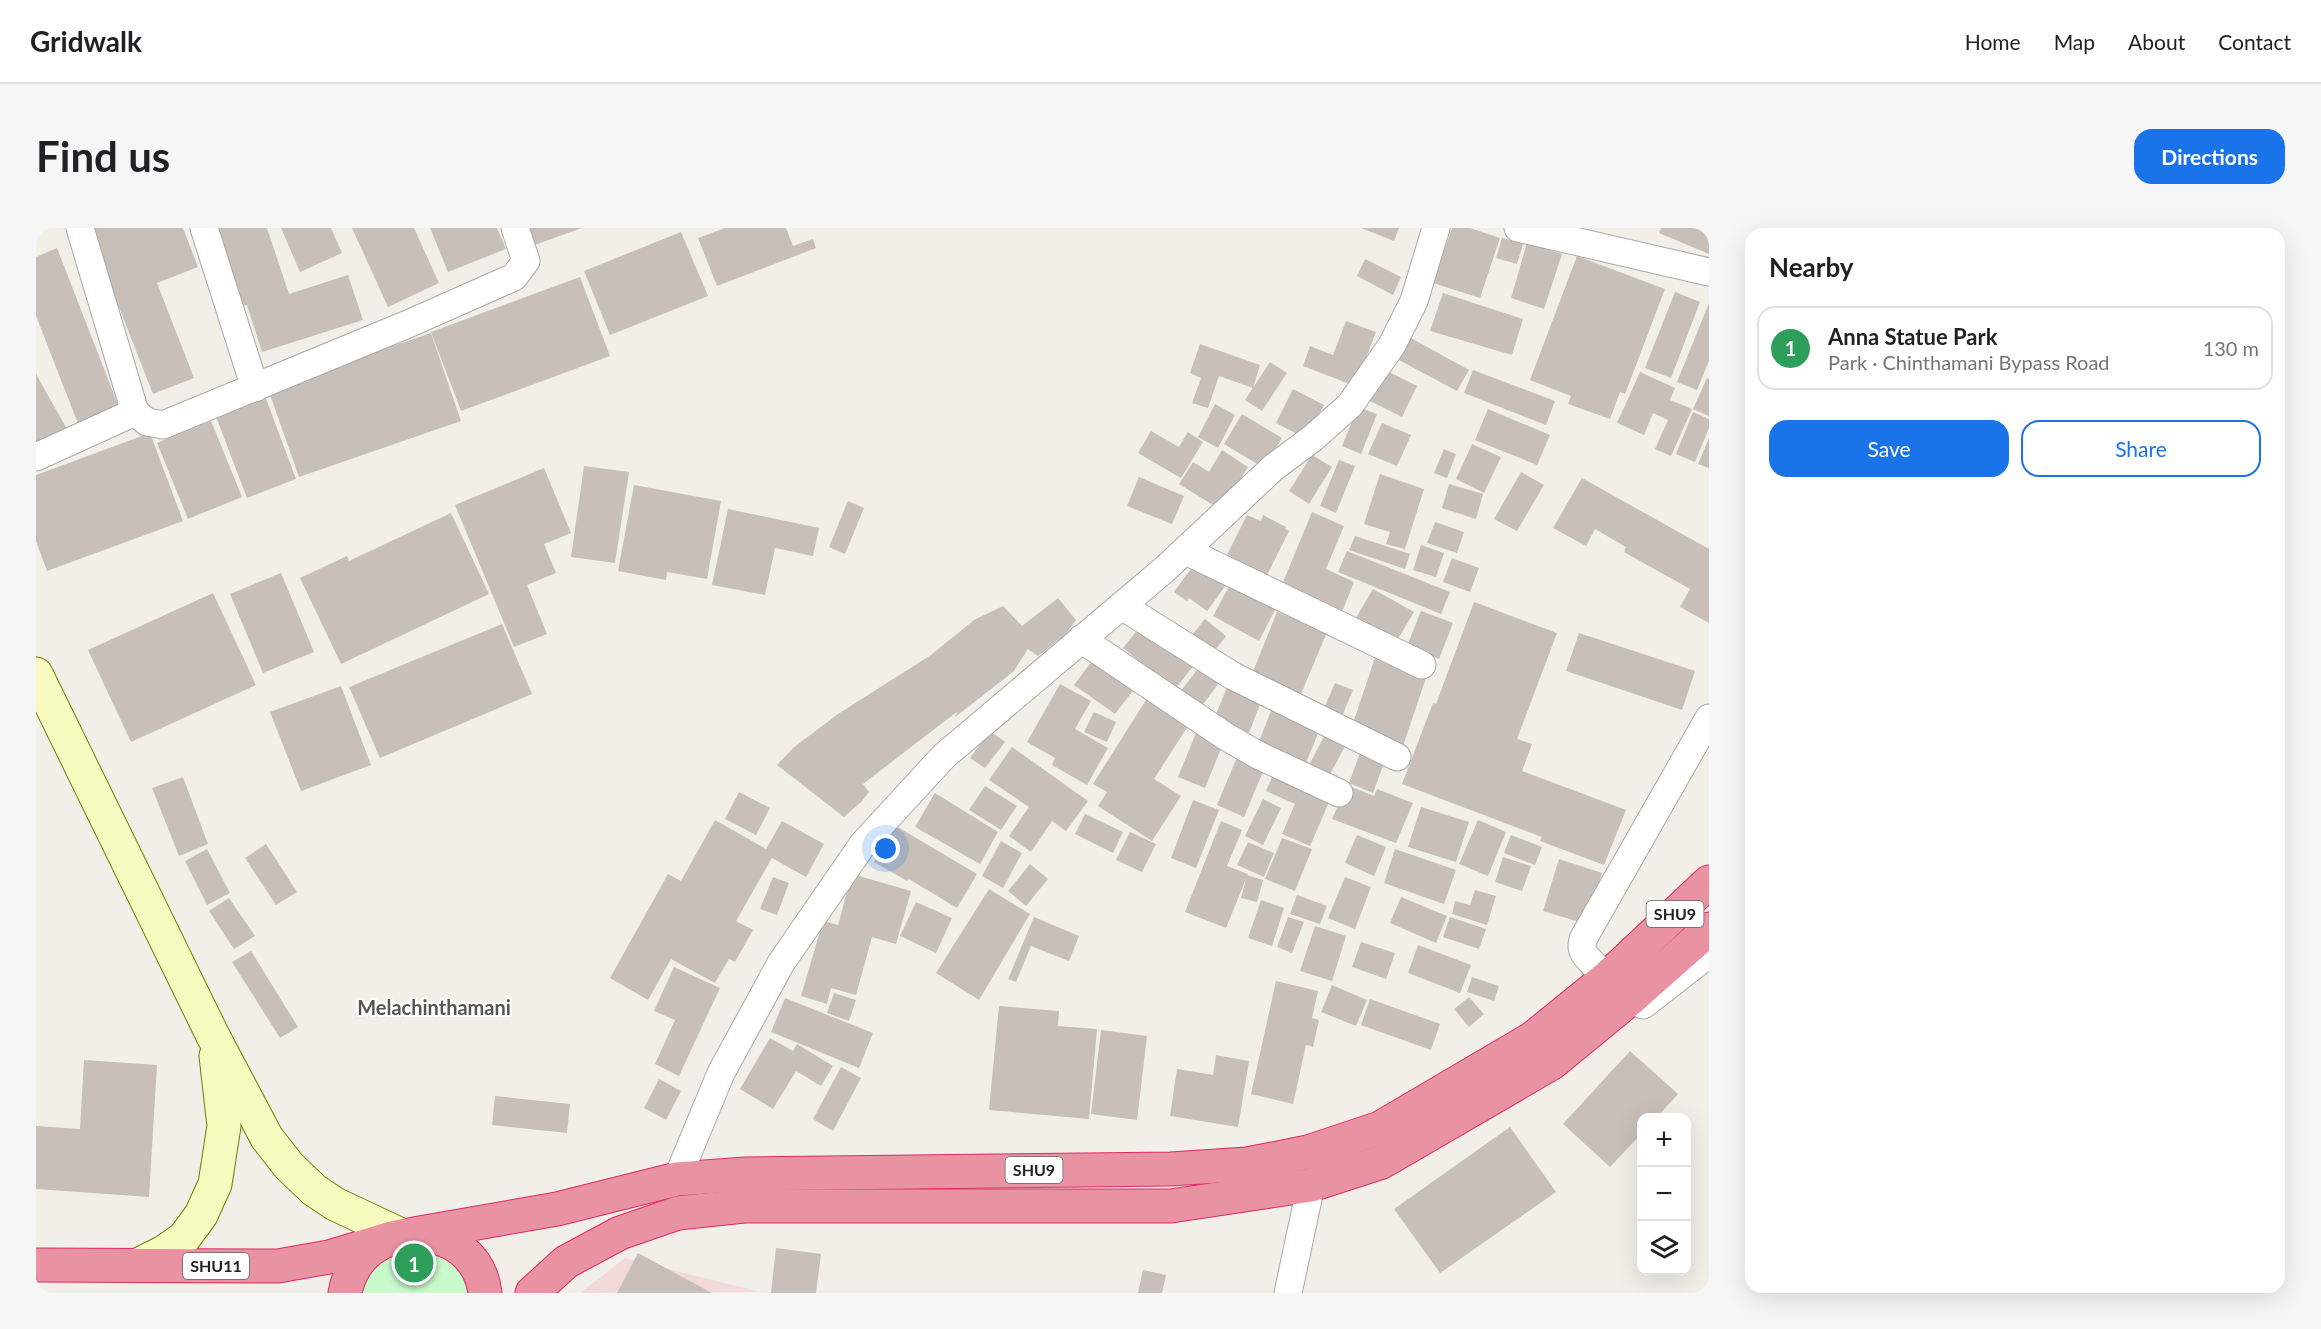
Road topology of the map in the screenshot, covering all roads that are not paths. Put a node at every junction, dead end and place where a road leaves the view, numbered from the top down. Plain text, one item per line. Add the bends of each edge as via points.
1 (80, 228) edge
2 (204, 228) edge
3 (515, 228) edge
4 (1436, 228) edge
5 (1518, 228) edge
6 (1709, 272) edge
7 (255, 388) junction
8 (135, 412) junction
9 (36, 457) edge
10 (1186, 551) junction
11 (1122, 606) junction
12 (1081, 639) junction
13 (1422, 665) dead end
14 (36, 674) edge
15 (1709, 718) edge
16 (1397, 757) dead end
17 (1339, 793) dead end
18 (1709, 882) edge
19 (1709, 929) edge
20 (1709, 954) edge
21 (1620, 988) junction
22 (213, 1036) junction
23 (677, 1179) junction
24 (1311, 1185) junction
25 (402, 1236) junction
26 (36, 1265) edge
27 (138, 1265) junction
28 (345, 1293) edge
29 (485, 1293) edge
30 (532, 1293) edge
31 (1288, 1293) edge

1 - 8 street
2 - 7 street
3 - 7 street via 526,261 514,277
4 - 10 street via 1414,301 1392,345 1350,405 1274,467
5 - 6 street
7 - 8 street via 163,425 147,422
8 - 9 street
10 - 11 street
10 - 13 street
11 - 12 street
11 - 16 street via 1233,676
12 - 17 street via 1225,736
12 - 23 street via 944,756 863,844 781,963 721,1073
14 - 22 street
15 - 21 street via 1583,939 1585,954
18 - 21 highway, SHU9 via 1641,947
19 - 21 highway, SHU9 via 1672,962
20 - 21 street via 1646,1005
21 - 23 highway, SHU9 via 1380,1128 1308,1152 1247,1164 1171,1169 746,1174
21 - 24 highway, SHU9 via 1552,1063 1382,1162
22 - 25 street via 267,1138 289,1167 335,1204
22 - 27 street via 224,1126 215,1184 201,1215 184,1239
23 - 25 highway, SHU9 via 557,1209
24 - 30 highway, SHU9 via 1171,1206 744,1206 678,1213 620,1233 566,1262
24 - 31 street
25 - 27 highway, SHU11 via 329,1257 278,1266
25 - 28 highway, SHU9 via 375,1246 362,1258
25 - 29 highway via 436,1237 457,1247 473,1264
26 - 27 highway, SHU11

